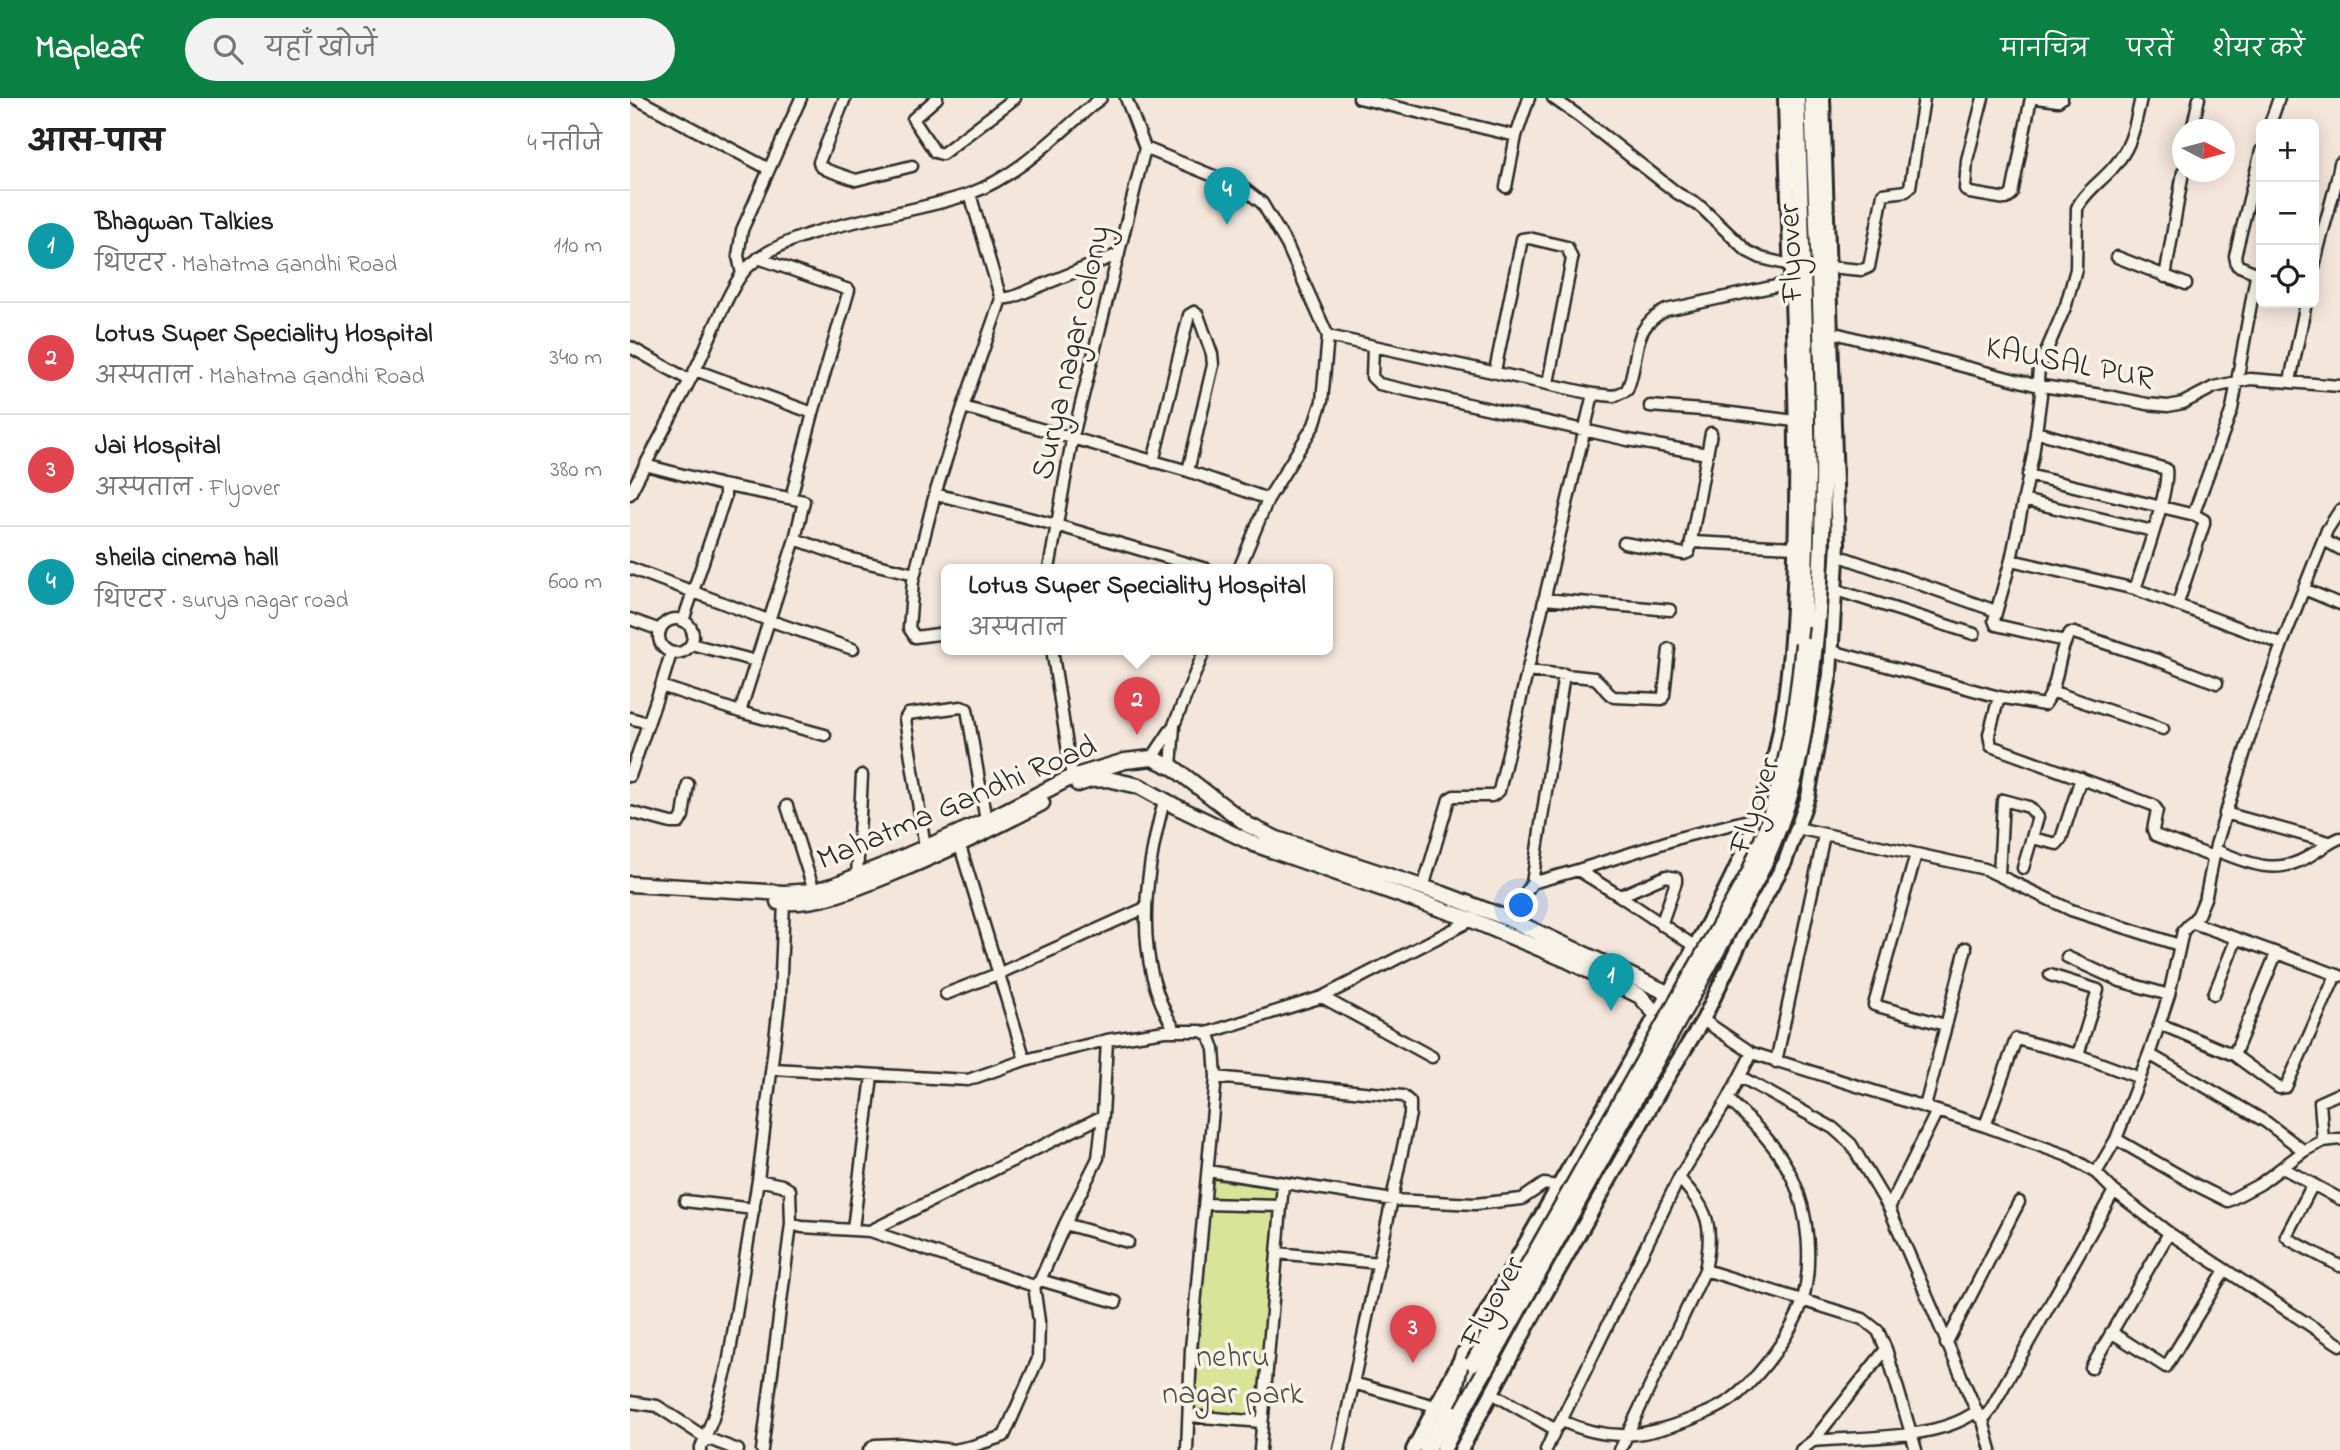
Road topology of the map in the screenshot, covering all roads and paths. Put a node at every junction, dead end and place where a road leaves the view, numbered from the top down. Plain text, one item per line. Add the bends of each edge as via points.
1 (635, 98) edge
2 (800, 98) edge
3 (845, 98) edge
4 (937, 98) edge
5 (1015, 98) edge
6 (1126, 98) edge
7 (1359, 98) edge
8 (1529, 98) edge
9 (1553, 98) edge
10 (1785, 98) edge
11 (1797, 98) edge
12 (1812, 98) edge
13 (1823, 98) edge
14 (1924, 98) edge
15 (1983, 98) edge
16 (2034, 98) edge
17 (2062, 98) edge
18 (2141, 98) edge
19 (2199, 98) edge
20 (2279, 98) edge
21 (1096, 100) edge
22 (2194, 119) edge
23 (2272, 119) edge
24 (1516, 136) junction
25 (1145, 148) junction
26 (2340, 163) edge
27 (912, 166) dead end
28 (769, 169) junction
29 (2256, 171) edge
30 (2181, 182) edge
31 (1506, 187) dead end
32 (970, 194) junction
33 (2318, 245) edge
34 (1119, 254) junction
35 (2117, 257) dead end
36 (758, 258) junction
37 (1790, 265) junction
38 (1828, 268) junction
39 (742, 274) junction
40 (2165, 276) junction
41 (1790, 283) junction
42 (2186, 284) dead end
43 (1001, 299) junction
44 (2305, 308) edge
45 (1805, 331) junction
46 (1831, 332) junction
47 (1328, 336) junction
48 (1373, 346) junction
49 (630, 347) edge
50 (695, 370) junction
51 (1495, 371) junction
52 (1794, 373) junction
53 (690, 380) junction
54 (2237, 381) junction
55 (2290, 381) junction
56 (1548, 383) junction
57 (2040, 386) junction
58 (2340, 386) edge
59 (1592, 394) junction
60 (1650, 405) dead end
61 (962, 407) junction
62 (813, 413) junction
63 (1795, 421) junction
64 (1584, 431) junction
65 (2037, 432) junction
66 (1711, 433) dead end
67 (1072, 440) junction
68 (1707, 454) junction
69 (1153, 462) junction
70 (645, 465) junction
71 (1188, 471) junction
72 (2028, 475) junction
73 (722, 485) junction
74 (793, 490) dead end
75 (630, 494) edge
76 (935, 494) junction
77 (1268, 499) junction
78 (2023, 500) junction
79 (2160, 507) junction
80 (2340, 510) edge
81 (2195, 515) junction
82 (1056, 525) junction
83 (2152, 531) junction
84 (795, 538) junction
85 (2324, 540) junction
86 (1692, 542) junction
87 (1624, 543) dead end
88 (1796, 547) junction
89 (2340, 550) edge
90 (1837, 555) junction
91 (2011, 560) junction
92 (1050, 564) edge
93 (1189, 564) edge
94 (1241, 564) edge
95 (630, 568) edge
96 (915, 574) junction
97 (2136, 589) junction
98 (2304, 589) junction
99 (1836, 590) junction
100 (691, 591) junction
101 (1544, 599) junction
102 (2178, 603) junction
103 (2340, 604) edge
104 (1670, 610) dead end
105 (1996, 611) junction
106 (630, 619) edge
107 (768, 620) junction
108 (683, 621) junction
109 (660, 629) junction
110 (941, 634) edge
111 (1974, 634) dead end
112 (2065, 641) junction
113 (691, 644) junction
114 (2282, 644) junction
115 (853, 649) dead end
116 (1669, 649) dead end
117 (1832, 651) junction
118 (671, 653) junction
119 (1053, 655) edge
120 (1203, 655) edge
121 (756, 661) junction
122 (1528, 671) junction
123 (1564, 674) junction
124 (2217, 683) dead end
125 (661, 686) junction
126 (2051, 691) junction
127 (1999, 697) junction
128 (740, 712) junction
129 (630, 718) edge
130 (648, 723) junction
131 (1174, 725) junction
132 (2162, 729) dead end
133 (825, 734) dead end
134 (1146, 758) junction
135 (1171, 767) junction
136 (862, 775) dead end
137 (630, 776) edge
138 (1072, 777) junction
139 (2081, 778) junction
140 (688, 784) dead end
141 (1139, 786) junction
142 (1199, 789) junction
143 (1164, 801) junction
144 (787, 806) dead end
145 (1186, 811) junction
146 (630, 812) edge
147 (2225, 813) junction
148 (1756, 818) junction
149 (986, 821) junction
150 (1797, 828) junction
151 (1824, 835) junction
152 (2032, 838) junction
153 (2340, 838) edge
154 (2329, 842) junction
155 (960, 846) junction
156 (925, 847) junction
157 (2214, 853) junction
158 (1916, 854) junction
159 (2023, 868) dead end
160 (1578, 870) junction
161 (1999, 874) junction
162 (857, 877) junction
163 (1532, 883) junction
164 (630, 884) edge
165 (1423, 888) junction
166 (814, 891) junction
167 (630, 894) edge
168 (1620, 896) junction
169 (784, 902) junction
170 (1145, 908) junction
171 (1508, 919) junction
172 (1472, 920) junction
173 (2191, 922) junction
174 (1661, 925) junction
175 (2236, 940) junction
176 (2179, 945) junction
177 (1694, 946) junction
178 (1966, 948) dead end
179 (2276, 954) junction
180 (2067, 957) dead end
181 (1686, 961) junction
182 (1000, 974) junction
183 (2050, 975) dead end
184 (2338, 975) edge
185 (1720, 984) junction
186 (1668, 993) junction
187 (946, 994) dead end
188 (2214, 994) dead end
189 (2169, 995) junction
190 (1322, 997) junction
191 (1656, 1014) junction
192 (1703, 1020) junction
193 (2160, 1024) junction
194 (1945, 1025) junction
195 (1175, 1030) junction
196 (1207, 1033) junction
197 (1107, 1040) junction
198 (1642, 1040) junction
199 (1752, 1053) junction
200 (2149, 1054) junction
201 (2078, 1055) junction
202 (2234, 1055) junction
203 (1432, 1057) dead end
204 (1025, 1060) junction
205 (1678, 1060) junction
206 (1776, 1062) junction
207 (773, 1069) junction
208 (872, 1076) junction
209 (1216, 1077) junction
210 (1741, 1077) junction
211 (2140, 1078) junction
212 (2340, 1093) edge
213 (1728, 1099) junction
214 (1925, 1107) junction
215 (1937, 1111) junction
216 (1103, 1116) junction
217 (1985, 1126) junction
218 (2116, 1139) junction
219 (2340, 1139) edge
220 (2323, 1141) junction
221 (2304, 1151) junction
222 (2283, 1168) junction
223 (1208, 1171) junction
224 (2096, 1173) junction
225 (1679, 1178) junction
226 (758, 1180) junction
227 (1283, 1184) junction
228 (2313, 1184) junction
229 (1558, 1186) junction
230 (2114, 1191) junction
231 (1528, 1197) junction
232 (2340, 1199) edge
233 (1393, 1200) junction
234 (685, 1201) dead end
235 (2019, 1202) dead end
236 (1548, 1203) junction
237 (1205, 1204) junction
238 (1281, 1206) junction
239 (1889, 1208) junction
240 (754, 1209) junction
241 (791, 1224) junction
242 (1065, 1224) junction
243 (853, 1229) junction
244 (870, 1231) junction
245 (2169, 1233) junction
246 (1128, 1242) dead end
247 (1277, 1253) junction
248 (1379, 1264) junction
249 (2340, 1266) edge
250 (1705, 1270) junction
251 (2225, 1270) junction
252 (1037, 1283) junction
253 (1802, 1301) junction
254 (1116, 1302) dead end
255 (2111, 1332) junction
256 (1946, 1344) junction
257 (2340, 1345) edge
258 (1886, 1349) junction
259 (1468, 1359) junction
260 (2091, 1368) dead end
261 (1353, 1383) junction
262 (1492, 1393) junction
263 (630, 1402) edge
264 (1435, 1406) junction
265 (1457, 1407) junction
266 (1979, 1415) junction
267 (1190, 1416) junction
268 (1262, 1422) junction
269 (1559, 1424) junction
270 (1912, 1432) junction
271 (1627, 1436) junction
272 (706, 1438) junction
273 (1813, 1441) junction
274 (700, 1450) edge
275 (738, 1450) edge
276 (762, 1450) edge
277 (869, 1450) edge
278 (954, 1450) edge
279 (1186, 1450) edge
280 (1259, 1450) edge
281 (1339, 1450) edge
282 (1413, 1450) edge
283 (1427, 1450) edge
284 (1443, 1450) edge
285 (1461, 1450) edge
286 (1546, 1450) edge
287 (1620, 1450) edge
288 (1801, 1450) edge
289 (1916, 1450) edge
290 (1991, 1450) edge

1 - 28 street
2 - 28 street
3 - 27 street via 820,166 856,180
4 - 5 street via 913,119 939,154
6 - 25 street
7 - 24 street
8 - 24 street
9 - 37 street via 1701,207 1747,251
10 - 37 main road
11 - 45 highway, Flyover
12 - 265 highway, Flyover, bridge via 1822,536 1817,627 1795,780 1758,877
13 - 38 main road
14 - 38 street via 1910,187 1882,195 1869,267
15 - 16 street via 1967,160 1965,189 2007,199 2012,194
16 - 17 street via 2058,102
18 - 57 street via 2127,147 2077,208 2076,269 2039,368
19 - 22 street
20 - 23 street
21 - 32 street via 1026,163
24 - 31 street
25 - 34 street, Surya nagar colony
25 - 47 street via 1243,188 1262,203 1287,245
26 - 33 street
28 - 39 street via 742,230 738,256
29 - 54 street via 2235,256 2237,265 2256,276
30 - 40 street
32 - 36 street via 808,235
32 - 43 street
34 - 43 street
34 - 67 street, Surya nagar colony
35 - 40 street
36 - 39 street
36 - 62 street via 849,290
37 - 41 main road
38 - 46 main road
39 - 50 street
40 - 42 street
41 - 52 main road
41 - 59 street via 1665,310 1646,323 1640,335 1627,390 1614,396
43 - 61 street
44 - 55 street
45 - 52 highway
45 - 259 highway, Flyover, bridge via 1808,477 1803,644 1787,762 1770,819 1749,873
46 - 57 street, KAUSAL PUR
46 - 90 main road
47 - 48 street
47 - 77 street via 1322,401 1314,425
48 - 51 street
48 - 64 street via 1372,377 1376,383
49 - 53 street
50 - 53 street
50 - 62 street
51 - 56 street
51 - 56 street via 1522,239 1529,238 1567,247 1572,259
52 - 63 main road
53 - 70 street
54 - 55 street, KAUSAL PUR
54 - 57 street, KAUSAL PUR via 2168,405
54 - 81 street
55 - 58 street, KAUSAL PUR
56 - 59 street
57 - 65 street
59 - 64 street
60 - 63 street
61 - 67 street
61 - 76 street
62 - 74 street
63 - 88 main road
64 - 68 street
64 - 101 street
65 - 72 street
65 - 79 street via 2164,467 2167,476
66 - 68 street
67 - 69 street
67 - 82 street, Surya nagar colony
68 - 86 street
69 - 71 street
69 - 71 street via 1189,315 1194,312 1213,365
70 - 73 street
70 - 75 street
71 - 77 street
72 - 78 street
72 - 79 street
73 - 84 street via 804,501
73 - 100 street via 725,498
76 - 82 street
76 - 96 street
77 - 94 street
78 - 83 street
78 - 91 street
79 - 81 street
79 - 83 street
80 - 85 street
81 - 102 street via 2204,524
82 - 92 street, Surya nagar colony
82 - 93 street
83 - 97 street
84 - 96 street via 848,558
84 - 107 street
85 - 89 street
85 - 98 street
86 - 87 street via 1684,554
86 - 88 street
88 - 148 main road via 1793,620 1777,747
90 - 99 main road
90 - 105 street
91 - 97 street
91 - 105 street
95 - 100 street
96 - 110 street via 910,632 919,637
97 - 102 street
98 - 103 street
98 - 114 street
99 - 111 street
99 - 117 main road
100 - 107 street
100 - 108 street
101 - 104 street
101 - 122 street
102 - 114 street
105 - 112 street via 1995,625
106 - 109 street
107 - 115 street
107 - 121 street
108 - 109 street via 667,621
108 - 113 street via 692,633
109 - 118 street via 662,646
112 - 124 street via 2074,633
112 - 126 street
113 - 118 street via 682,652
113 - 121 street
114 - 147 street
116 - 123 street via 1662,699 1614,697 1594,678
117 - 127 street
117 - 150 main road via 1808,797
118 - 125 street
119 - 138 street
120 - 131 street
121 - 128 street
122 - 123 street
122 - 165 street via 1499,791 1492,796 1449,799
123 - 163 street
125 - 128 street
125 - 130 street
126 - 127 street via 2044,705
126 - 132 street
127 - 139 street via 1989,734 1991,746
128 - 133 street
129 - 130 street
130 - 137 street
131 - 134 street
131 - 135 street
134 - 135 highway
134 - 138 highway, Mahatma Gandhi Road
134 - 141 highway via 1135,771
135 - 142 highway
136 - 162 street
138 - 149 highway, Mahatma Gandhi Road
139 - 152 street via 2057,844
139 - 157 street via 2155,807 2155,835
140 - 146 street via 679,823
141 - 143 highway, Mahatma Gandhi Road
141 - 155 highway, Mahatma Gandhi Road via 1108,779 1082,782
142 - 145 highway
142 - 165 highway via 1248,825 1276,839
143 - 145 highway, Mahatma Gandhi Road
143 - 170 street
144 - 166 street
145 - 172 highway, Mahatma Gandhi Road via 1254,844
147 - 154 street
147 - 157 street
148 - 160 street
148 - 177 main road via 1726,890
149 - 156 highway, Mahatma Gandhi Road
149 - 156 street via 967,709 908,714 905,719
150 - 151 street
150 - 185 main road via 1786,862
151 - 158 street
151 - 206 street
152 - 159 street
152 - 161 street via 2038,817 2029,807 2003,800
153 - 154 street
154 - 157 street via 2299,861 2270,868
155 - 169 highway, Mahatma Gandhi Road via 827,898
155 - 182 street
156 - 162 highway, Mahatma Gandhi Road
157 - 173 street via 2206,897
158 - 161 street
158 - 194 street via 1874,1005
160 - 163 street
160 - 168 street
161 - 176 street via 2071,910
162 - 166 highway, Mahatma Gandhi Road
163 - 171 street
164 - 166 highway, Mahatma Gandhi Road
165 - 171 highway
167 - 169 highway, Mahatma Gandhi Road
168 - 174 street
168 - 174 street via 1666,876 1675,877
169 - 207 street
170 - 182 street
170 - 195 street via 1155,991
171 - 186 highway
172 - 190 street
172 - 191 highway, Mahatma Gandhi Road via 1601,976 1640,996
173 - 175 street
173 - 176 street
174 - 177 street
175 - 179 street
175 - 188 street
176 - 189 street
177 - 181 main road
178 - 194 street
179 - 184 street
179 - 202 street
180 - 189 street via 2120,981
181 - 185 main road
181 - 186 main road
182 - 187 street
182 - 204 street
183 - 201 street via 2098,990
184 - 202 street via 2286,1087 2279,1088
185 - 192 main road
186 - 191 main road
189 - 193 street
190 - 196 street
190 - 203 street
191 - 198 main road
192 - 199 street
192 - 205 main road
193 - 200 street
193 - 202 street
194 - 214 street
195 - 196 street
195 - 197 street
196 - 209 street via 1212,1039
197 - 204 street
197 - 216 street
198 - 205 main road
198 - 229 main road
199 - 206 street
199 - 210 street
200 - 211 street
200 - 221 street via 2266,1122
201 - 211 street
201 - 217 street via 2015,1040
204 - 208 street via 968,1080
205 - 262 main road
206 - 214 street
207 - 208 street
207 - 226 street
208 - 243 street
209 - 223 street
209 - 233 street via 1407,1098 1410,1114
210 - 213 street
210 - 239 street via 1843,1135
211 - 218 street
212 - 220 street via 2320,1102
213 - 225 street
213 - 253 street via 1761,1129 1797,1190 1807,1253
214 - 215 street
215 - 217 street
215 - 239 street
216 - 242 street via 1097,1163
216 - 244 street
217 - 224 street via 2068,1156
218 - 222 street via 2225,1200
218 - 224 street
219 - 220 street
220 - 221 street
221 - 222 street
222 - 228 street
223 - 227 street
223 - 237 street
224 - 230 street
225 - 250 street via 1697,1198 1709,1225
225 - 269 street
226 - 240 street
226 - 241 street via 790,1190
227 - 233 street
227 - 238 street
228 - 232 street
228 - 249 street via 2286,1236
229 - 231 street via 1544,1184
229 - 236 main road
230 - 245 street
230 - 266 street via 1991,1409 1986,1416
231 - 233 street via 1486,1205
231 - 236 street
233 - 248 street
234 - 240 street
235 - 256 street
236 - 259 main road
237 - 238 street
237 - 267 street via 1191,1349
238 - 247 street
239 - 256 street
240 - 272 street via 728,1364
241 - 243 street
241 - 276 street
242 - 246 street
242 - 252 street
243 - 244 street
244 - 252 street
245 - 251 street
245 - 255 street
247 - 248 street
247 - 268 street
248 - 261 street
250 - 253 street
250 - 271 street
251 - 255 street via 2166,1367
251 - 257 street
252 - 254 street
252 - 278 street via 1038,1359 1006,1433
253 - 258 street via 1863,1319 1878,1331
253 - 271 street via 1765,1365 1737,1395 1673,1425
255 - 260 street
256 - 266 street
258 - 270 street
258 - 273 street
259 - 264 main road
259 - 265 highway, Flyover
261 - 264 street
261 - 281 street
262 - 269 street
262 - 285 main road
263 - 272 street via 657,1406
264 - 282 main road
265 - 283 highway
265 - 284 highway, Flyover
266 - 270 street via 1947,1427
266 - 290 street
267 - 268 street
267 - 279 street
268 - 280 street
269 - 271 street
269 - 286 street
270 - 273 street
270 - 289 street
271 - 287 street
272 - 274 street
272 - 275 street
273 - 288 street
277 - 278 street via 875,1445 895,1444

